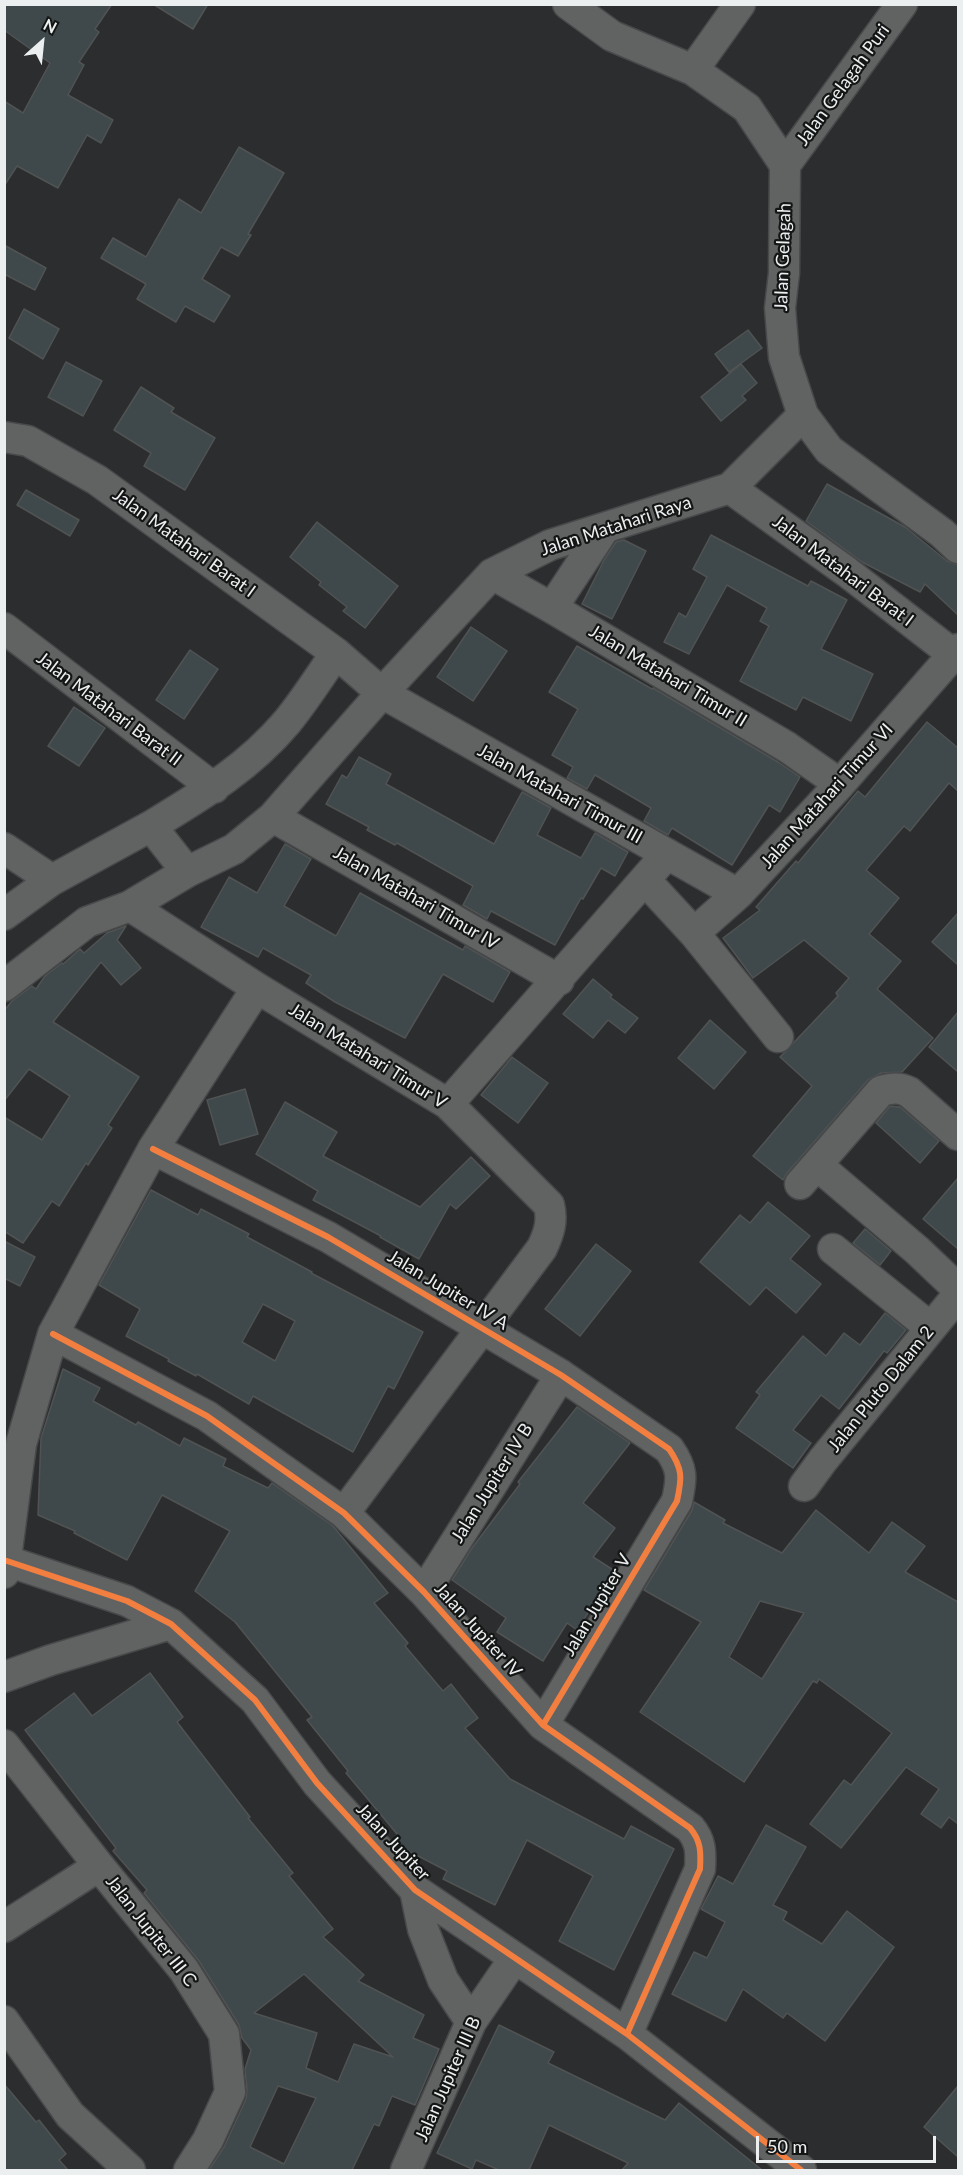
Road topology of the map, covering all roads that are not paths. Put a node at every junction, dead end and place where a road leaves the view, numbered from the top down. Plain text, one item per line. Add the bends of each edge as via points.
1 (568, 4) edge
2 (740, 4) edge
3 (902, 4) edge
4 (693, 70) junction
5 (785, 165) junction
6 (803, 415) junction
7 (16, 439) edge
8 (730, 488) junction
9 (604, 529) junction
10 (953, 537) edge
11 (492, 574) junction
12 (552, 608) junction
13 (4, 628) edge
14 (956, 652) edge
15 (336, 653) junction
16 (382, 693) junction
17 (840, 784) junction
18 (214, 788) junction
19 (273, 817) junction
20 (151, 826) junction
21 (4, 848) edge
22 (667, 854) junction
23 (187, 872) junction
24 (52, 880) junction
25 (645, 880) junction
26 (738, 894) junction
27 (130, 906) junction
28 (4, 915) edge
29 (694, 933) junction
30 (559, 980) junction
31 (4, 986) edge
32 (257, 988) junction
33 (778, 1037) dead end
34 (448, 1104) junction
35 (958, 1135) edge
36 (153, 1149) junction
37 (832, 1249) dead end
38 (958, 1289) edge
39 (958, 1295) edge
40 (481, 1327) junction
41 (931, 1328) junction
42 (53, 1334) junction
43 (561, 1375) junction
44 (804, 1485) dead end
45 (677, 1501) joint
46 (344, 1513) junction
47 (5, 1560) edge
48 (4, 1573) edge
49 (424, 1592) junction
50 (171, 1624) junction
51 (4, 1677) edge
52 (543, 1725) junction
53 (4, 1744) edge
54 (99, 1866) junction
55 (415, 1890) junction
56 (4, 1927) edge
57 (514, 1959) junction
58 (4, 2021) edge
59 (471, 2022) junction
60 (627, 2034) junction
61 (418, 2166) edge
62 (130, 2170) edge
63 (189, 2170) edge
64 (801, 2170) edge

1 - 4 street via 612,36
2 - 4 street
3 - 5 street, Jalan Gelagah Puri
4 - 5 street via 747,108
5 - 6 street, Jalan Gelagah via 780,308 784,357
6 - 8 street, Jalan Matahari Raya
6 - 10 street, Jalan Gelagah via 829,450
7 - 15 street, Jalan Matahari Barat I via 97,480
8 - 9 street, Jalan Matahari Raya
8 - 14 street, Jalan Matahari Barat I
9 - 11 street, Jalan Matahari Raya via 550,545
9 - 12 street
11 - 12 street, Jalan Matahari Timur II
11 - 16 street, Jalan Matahari Raya
12 - 17 street, Jalan Matahari Timur II via 787,747
13 - 18 street, Jalan Matahari Barat II
14 - 17 street, Jalan Matahari Timur VI
15 - 16 street
15 - 18 street via 287,721 249,760
16 - 19 street, Jalan Matahari Raya
16 - 22 street, Jalan Matahari Timur III
17 - 26 street, Jalan Matahari Timur VI
18 - 20 street
19 - 23 street, Jalan Matahari Raya via 234,849
19 - 30 street, Jalan Matahari Timur IV
20 - 23 street
20 - 24 street
21 - 24 street
22 - 25 street
22 - 26 street, Jalan Matahari Timur III
23 - 27 street, Jalan Matahari Raya
24 - 28 street
25 - 29 street
25 - 30 street
26 - 29 street, Jalan Matahari Timur VI
27 - 31 street, Jalan Matahari Raya via 87,922
27 - 32 street, Jalan Matahari Timur V
29 - 33 street
30 - 34 street
32 - 34 street, Jalan Matahari Timur V
32 - 36 street
34 - 40 street, Jalan Matahari Timur V via 549,1205 552,1217 542,1248
35 - 38 street via 909,1092 891,1088 881,1091 809,1174
36 - 40 street, Jalan Jupiter IV A via 328,1237
36 - 42 street
37 - 41 street
39 - 41 street, Jalan Pluto Dalam 2
40 - 43 street, Jalan Jupiter IV A
40 - 46 street, Jalan Matahari Timur V
41 - 44 street, Jalan Pluto Dalam 2
42 - 46 street, Jalan Jupiter IV via 207,1416
42 - 47 street via 21,1444
43 - 45 street, Jalan Jupiter IV A via 669,1449 680,1464
43 - 49 street, Jalan Jupiter IV B
45 - 52 street, Jalan Jupiter V
46 - 49 street, Jalan Jupiter IV
47 - 48 street
47 - 50 street, Jalan Jupiter via 127,1601
49 - 52 street, Jalan Jupiter IV
50 - 51 street
50 - 55 street, Jalan Jupiter via 255,1700 317,1783
52 - 60 street, Jalan Jupiter IV via 690,1827 698,1838 700,1869
53 - 54 street, Jalan Jupiter III C
54 - 56 street
54 - 63 street, Jalan Jupiter III C via 184,1970 224,2034 230,2092
55 - 57 street, Jalan Jupiter
55 - 59 street via 423,1929 442,1980
57 - 59 street, Jalan Jupiter III B
57 - 60 street, Jalan Jupiter
58 - 62 street via 70,2115
59 - 61 street, Jalan Jupiter III B
60 - 64 street, Jalan Jupiter

